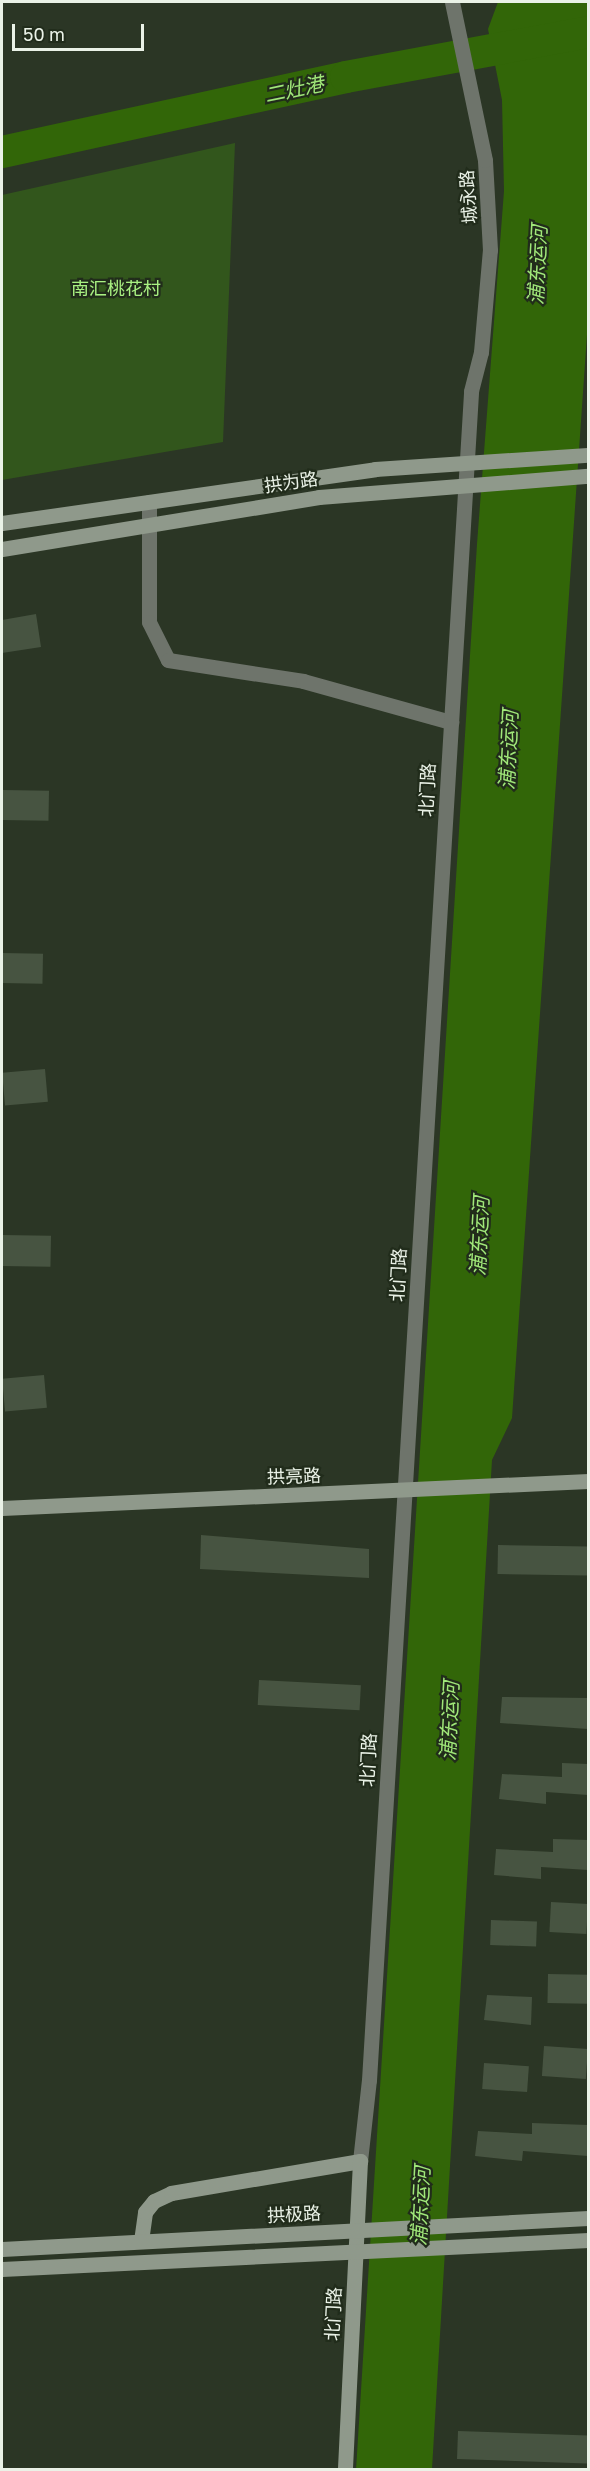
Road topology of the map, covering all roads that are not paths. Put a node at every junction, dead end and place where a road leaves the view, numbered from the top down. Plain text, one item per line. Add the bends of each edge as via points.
1 (452, 2) edge
2 (471, 391) joint
3 (588, 455) edge
4 (588, 476) edge
5 (149, 502) junction
6 (2, 523) edge
7 (151, 523) junction
8 (2, 549) edge
9 (451, 722) junction
10 (588, 1481) edge
11 (2, 1508) edge
12 (360, 2161) junction
13 (588, 2218) edge
14 (588, 2240) edge
15 (141, 2241) junction
16 (2, 2249) edge
17 (2, 2270) edge
18 (345, 2469) edge

1 - 2 street, 城永路 via 485,160 490,219 481,352
2 - 9 street, 北门路
3 - 5 main road, 拱为路 via 319,476
4 - 7 main road, 拱为路 via 319,497
5 - 6 main road, 拱为路
5 - 7 street
7 - 8 main road, 拱为路
7 - 9 street via 149,622 168,660 303,681
9 - 12 street, 北门路 via 369,2080
10 - 11 main road, 拱亮路
12 - 15 main road via 171,2193 154,2201 145,2212
12 - 18 main road, 北门路
13 - 15 main road, 拱极路
14 - 17 main road
15 - 16 main road, 拱极路

